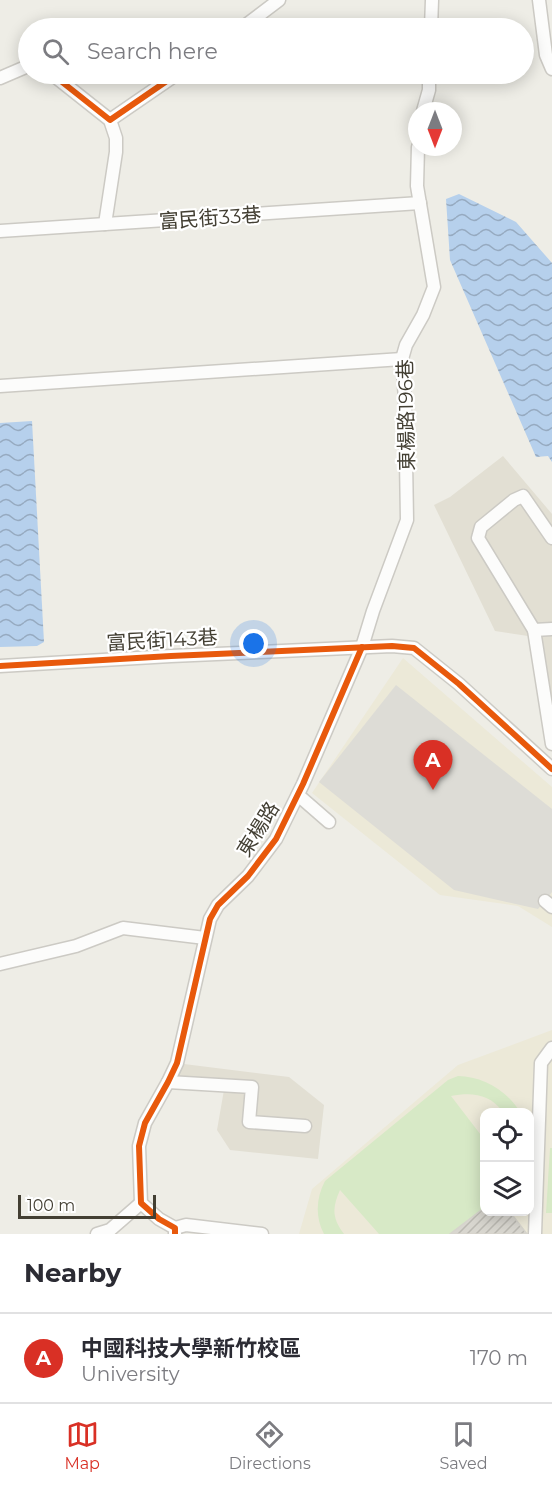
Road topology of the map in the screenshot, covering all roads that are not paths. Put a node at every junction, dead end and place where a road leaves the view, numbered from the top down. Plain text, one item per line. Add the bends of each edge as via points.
1 (279, 0) edge
2 (432, 0) edge
3 (539, 0) edge
4 (255, 18) edge
5 (431, 18) edge
6 (552, 69) edge
7 (18, 70) edge
8 (0, 78) edge
9 (64, 84) edge
10 (162, 84) edge
11 (429, 84) edge
12 (426, 102) edge
13 (110, 120) junction
14 (418, 156) edge
15 (420, 203) junction
16 (105, 224) junction
17 (0, 231) edge
18 (402, 359) junction
19 (0, 386) edge
20 (552, 538) edge
21 (552, 629) edge
22 (534, 630) junction
23 (362, 647) junction
24 (0, 666) edge
25 (552, 744) edge
26 (552, 769) edge
27 (298, 795) junction
28 (329, 822) dead end
29 (205, 938) junction
30 (0, 964) edge
31 (552, 1048) edge
32 (168, 1082) junction
33 (305, 1126) dead end
34 (141, 1203) junction
35 (175, 1231) edge
36 (97, 1234) edge
37 (262, 1234) edge
38 (535, 1234) edge

1 - 4 street
2 - 5 street
3 - 6 street via 546,55
7 - 8 street
9 - 13 street
10 - 13 street
11 - 12 street
13 - 16 street via 116,152
14 - 15 street, 東楊路196巷
15 - 16 street, 富民街33巷
15 - 18 street, 東楊路196巷 via 434,287
16 - 17 street, 富民街33巷
18 - 19 street
18 - 23 street, 東楊路196巷 via 407,520
20 - 22 street via 523,496 481,527 478,538
21 - 22 street
22 - 25 street
23 - 24 street, 富民街143巷
23 - 26 street via 414,648
23 - 27 street, 東楊路
27 - 28 street
27 - 29 street, 東楊路 via 276,839 248,876 218,905
29 - 30 street via 123,928 76,946
29 - 32 street, 東楊路 via 177,1063
31 - 38 street via 541,1063
32 - 33 street via 252,1087 249,1122
32 - 34 street, 東楊路 via 145,1123 139,1146
34 - 35 street
34 - 36 street via 110,1230
35 - 37 street via 186,1225

